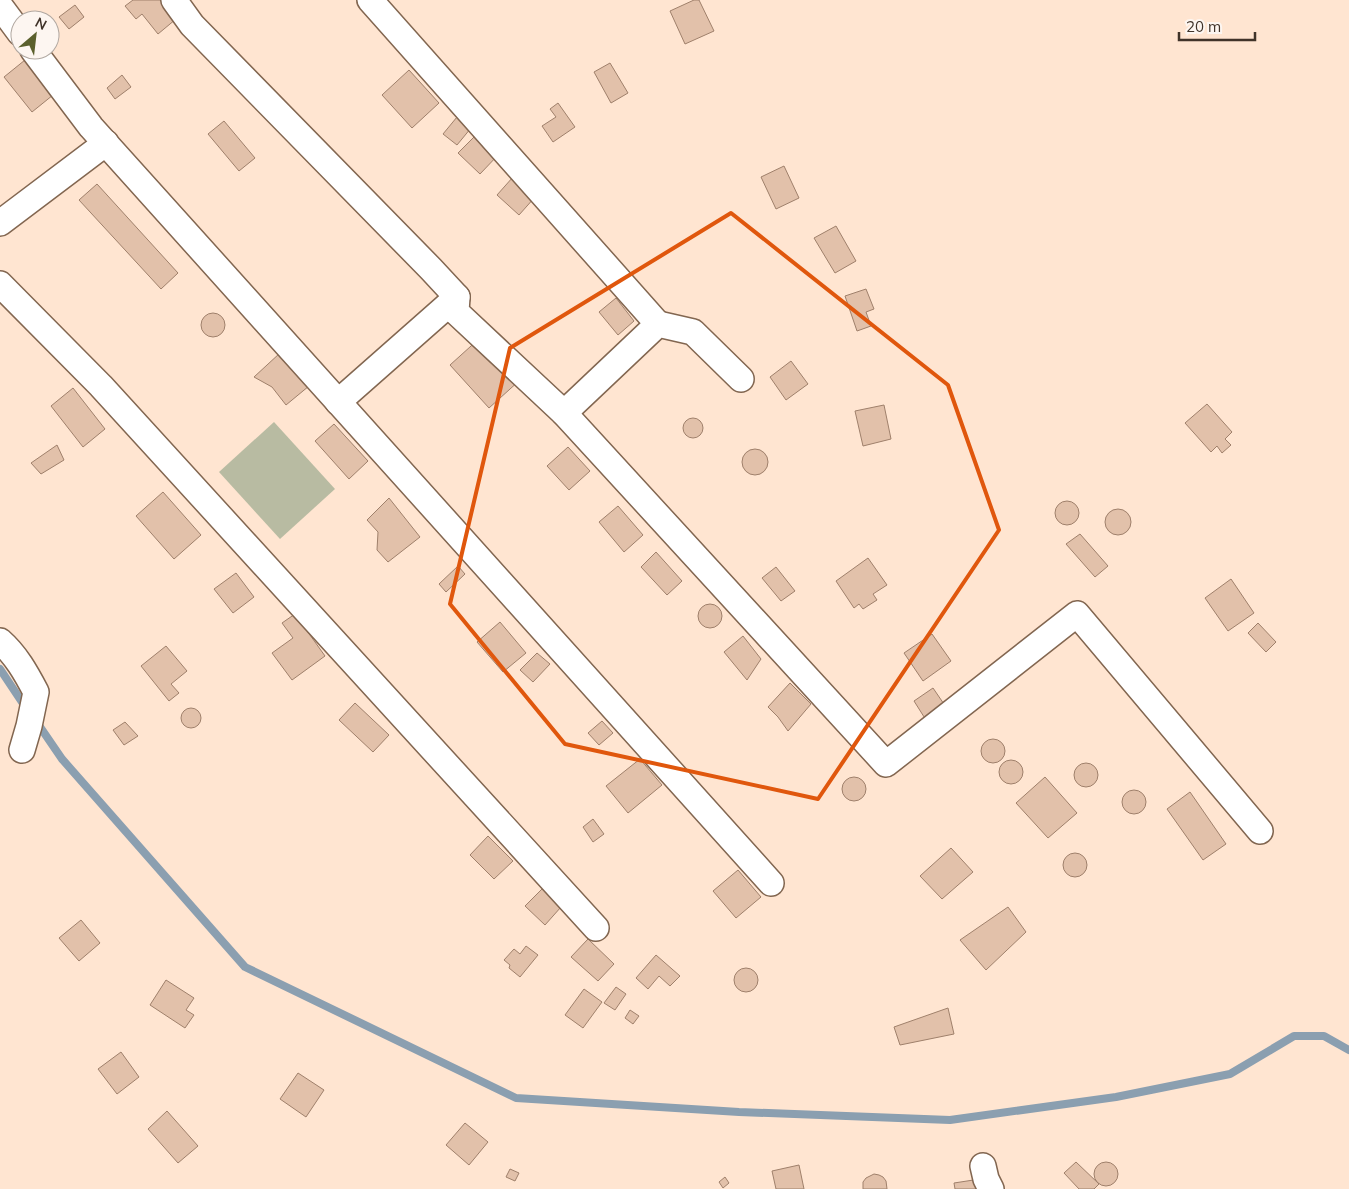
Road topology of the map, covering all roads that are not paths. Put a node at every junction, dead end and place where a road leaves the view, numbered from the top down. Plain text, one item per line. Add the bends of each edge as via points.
1 (174, 0) edge
2 (370, 0) edge
3 (0, 6) edge
4 (10, 20) edge
5 (41, 60) edge
6 (106, 144) junction
7 (0, 223) edge
8 (0, 284) edge
9 (457, 296) junction
10 (658, 324) junction
11 (741, 379) dead end
12 (338, 402) junction
13 (564, 413) junction
14 (0, 641) edge
15 (22, 750) dead end
16 (1260, 831) dead end
17 (771, 883) dead end
18 (596, 928) dead end

1 - 9 street via 192,25
2 - 10 street
3 - 4 street
5 - 6 street
6 - 7 street
6 - 12 street
8 - 18 street via 101,386
9 - 12 street
9 - 13 street via 456,312
10 - 11 street via 694,332
10 - 13 street
12 - 17 street
13 - 16 street via 886,764 1077,614
14 - 15 street via 23,666 36,692

